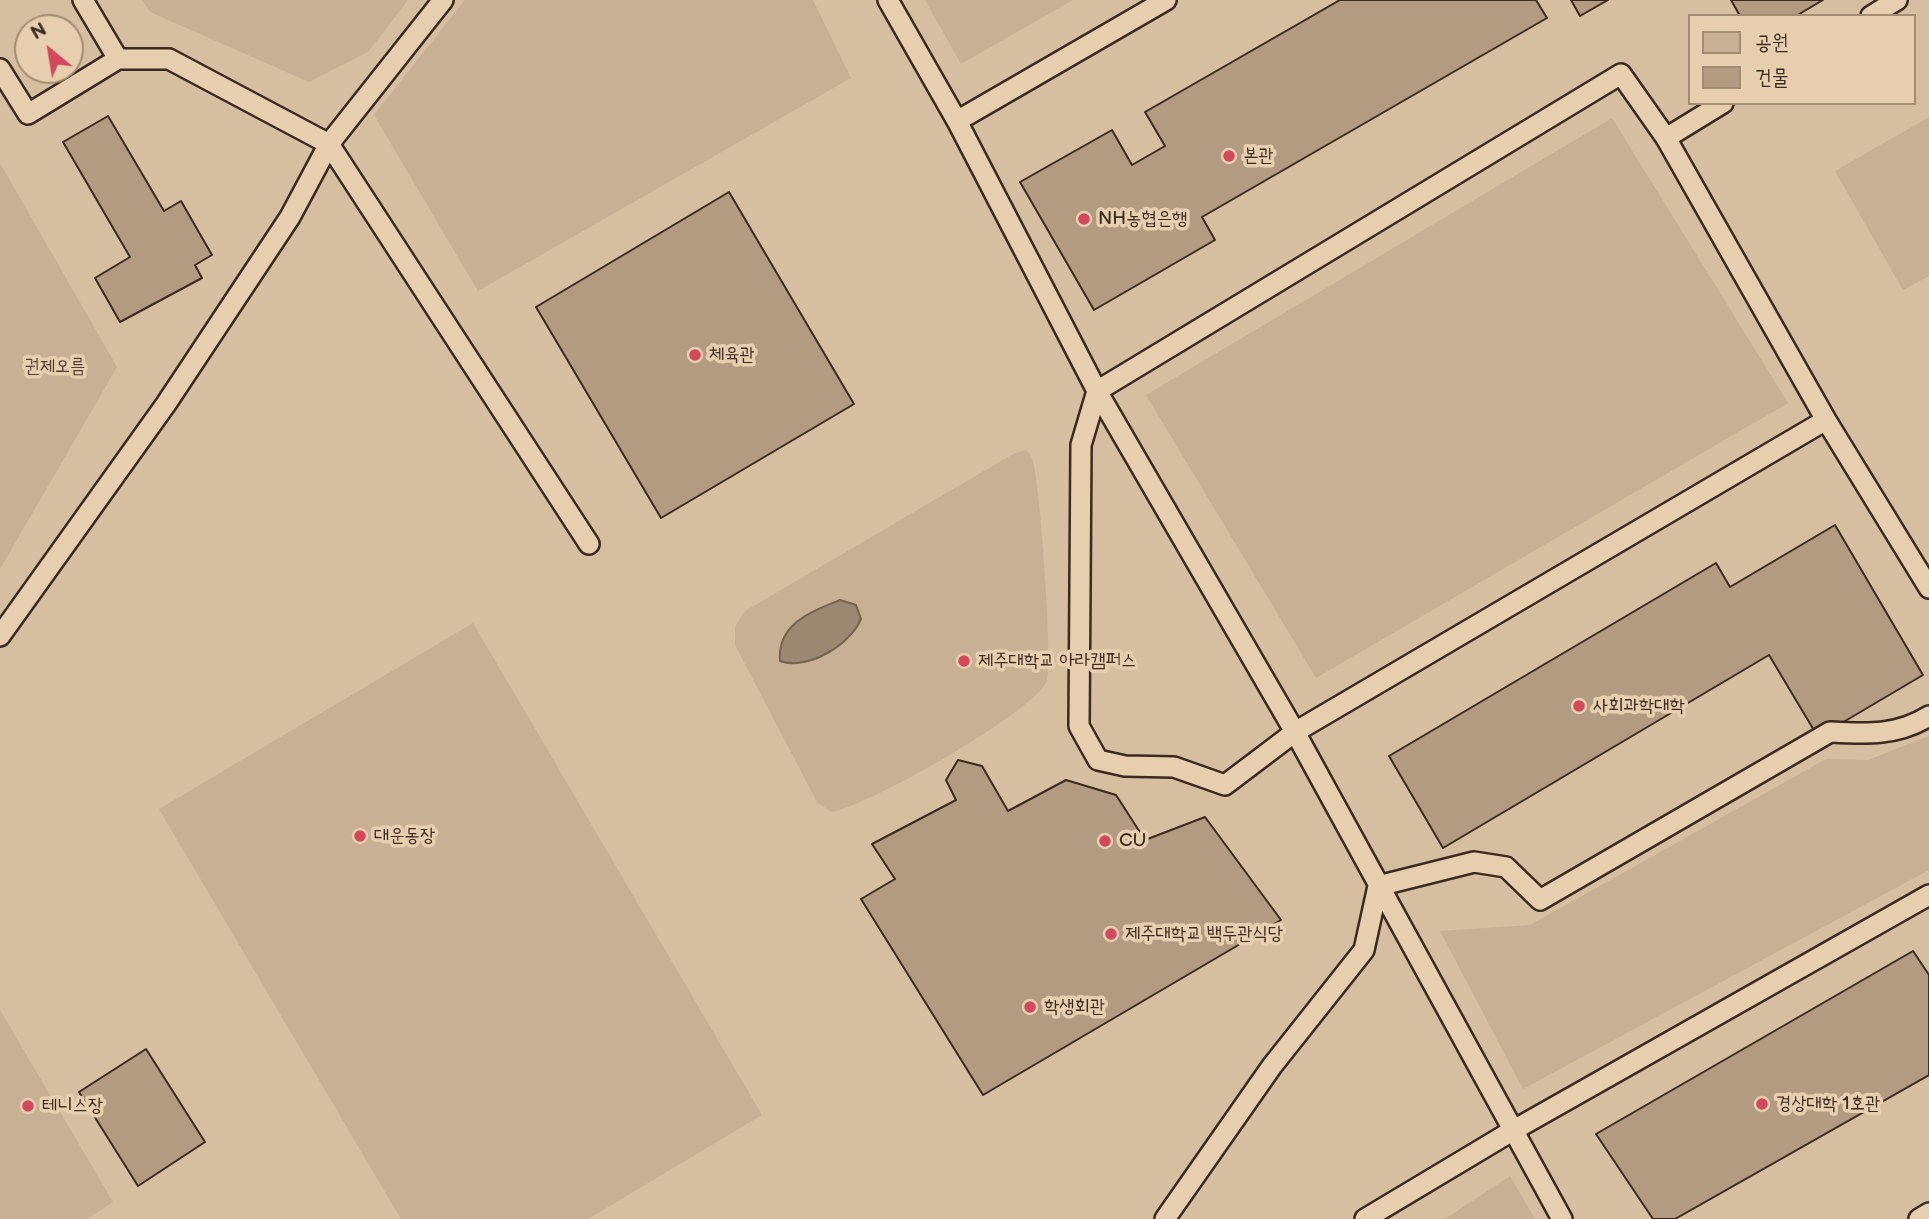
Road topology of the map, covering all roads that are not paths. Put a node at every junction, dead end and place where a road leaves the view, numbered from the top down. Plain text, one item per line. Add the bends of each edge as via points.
1 (83, 0) edge
2 (443, 0) edge
3 (887, 0) edge
4 (1166, 0) edge
5 (1897, 0) edge
6 (1874, 14) edge
7 (118, 59) junction
8 (0, 69) edge
9 (1720, 105) edge
10 (957, 121) junction
11 (1666, 138) junction
12 (328, 144) junction
13 (1097, 391) junction
14 (1826, 420) junction
15 (589, 544) dead end
16 (1928, 585) edge
17 (0, 636) edge
18 (1929, 716) edge
19 (1295, 732) junction
20 (1378, 886) junction
21 (1929, 895) edge
22 (1513, 1131) junction
23 (1929, 1213) edge
24 (1165, 1219) edge
25 (1365, 1219) edge
26 (1562, 1219) edge
27 (1919, 1219) edge

1 - 7 lane
2 - 12 lane
3 - 10 lane
4 - 10 lane
5 - 6 lane
7 - 8 lane via 28,114
7 - 12 lane via 169,59
9 - 11 lane
10 - 13 lane
11 - 13 lane via 1621,74
11 - 14 lane
12 - 15 lane
12 - 17 lane via 290,217 236,299
13 - 19 lane
13 - 19 lane via 1081,445 1079,726 1098,760 1174,767 1225,785
14 - 16 lane
14 - 19 lane
18 - 20 lane via 1915,725 1878,735 1830,732 1540,900 1506,867 1474,862
19 - 20 lane
20 - 22 lane
20 - 24 lane via 1364,950 1272,1066
21 - 22 lane
22 - 25 lane
22 - 26 lane
23 - 27 lane

